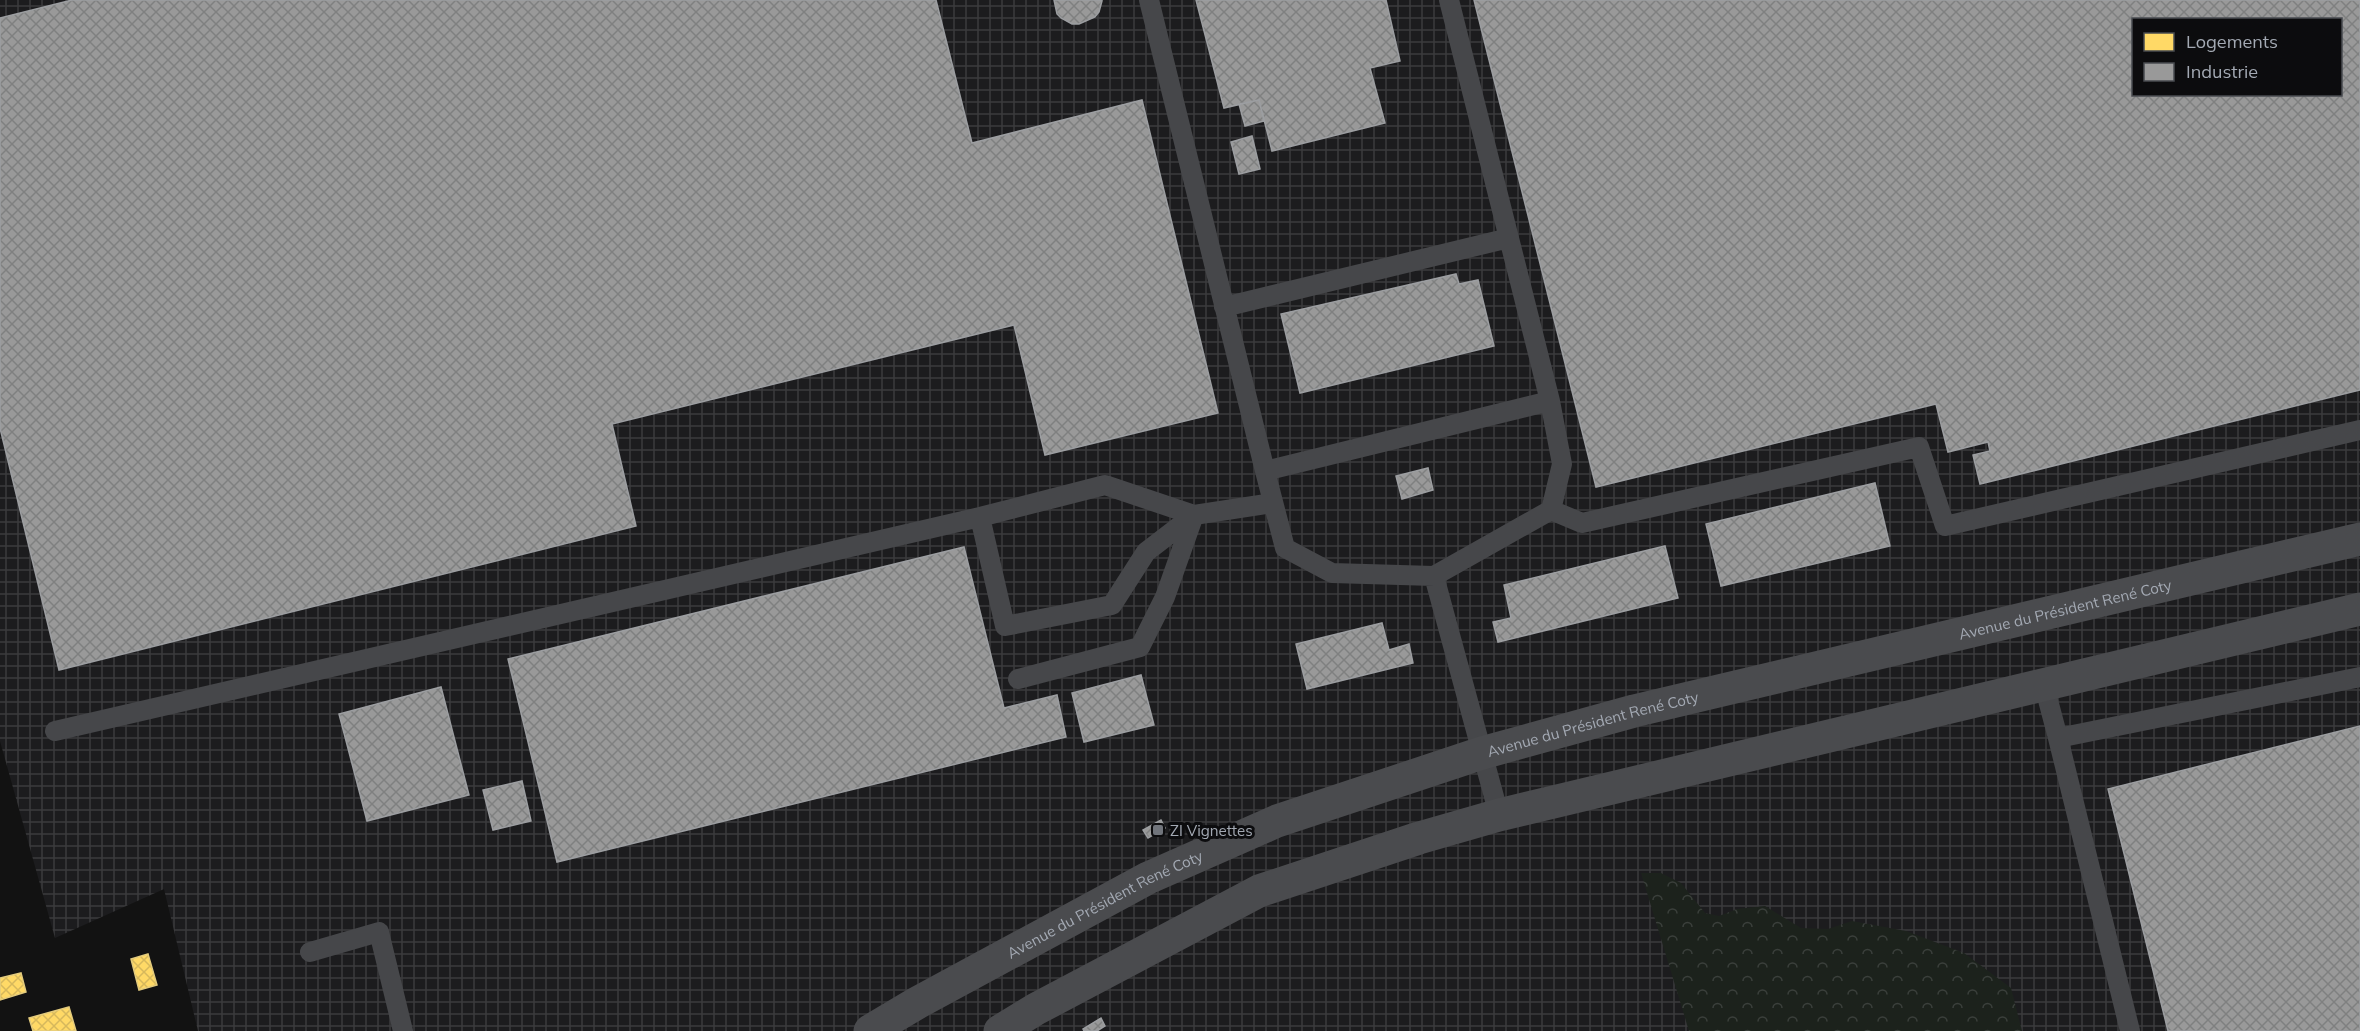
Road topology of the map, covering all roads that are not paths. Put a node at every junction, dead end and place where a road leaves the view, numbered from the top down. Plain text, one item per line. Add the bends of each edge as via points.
1 (1149, 0) edge
2 (1449, 0) edge
3 (1509, 237) junction
4 (1224, 306) junction
5 (1550, 400) junction
6 (2360, 430) edge
7 (1265, 471) junction
8 (1273, 503) junction
9 (1551, 510) junction
10 (1194, 515) junction
11 (980, 517) junction
12 (2360, 538) edge
13 (1434, 576) junction
14 (2360, 609) edge
15 (2360, 677) edge
16 (1018, 679) dead end
17 (2044, 685) junction
18 (55, 731) dead end
19 (2058, 738) junction
20 (1482, 753) junction
21 (1499, 814) junction
22 (310, 952) dead end
23 (403, 1031) edge
24 (870, 1031) edge
25 (1000, 1031) edge
26 (2130, 1031) edge

1 - 4 lane
2 - 3 lane
3 - 4 lane
3 - 5 lane
4 - 7 lane
5 - 7 lane
5 - 9 lane via 1562,464
6 - 9 lane via 1945,526 1919,447 1581,523
7 - 8 lane
8 - 10 lane
8 - 13 lane via 1285,548 1332,573
9 - 13 lane
10 - 11 lane via 1105,485
10 - 11 lane via 1146,552 1112,605 1005,627
10 - 16 lane via 1165,597 1140,646
11 - 18 lane
12 - 20 main road, Avenue du Président René Coty via 1634,711
13 - 20 lane
14 - 17 main road
15 - 19 lane
17 - 19 lane
17 - 21 main road
19 - 26 lane
20 - 21 lane
20 - 24 main road, Avenue du Président René Coty via 1277,821 1148,878
21 - 25 main road via 1259,891
22 - 23 lane via 379,932

